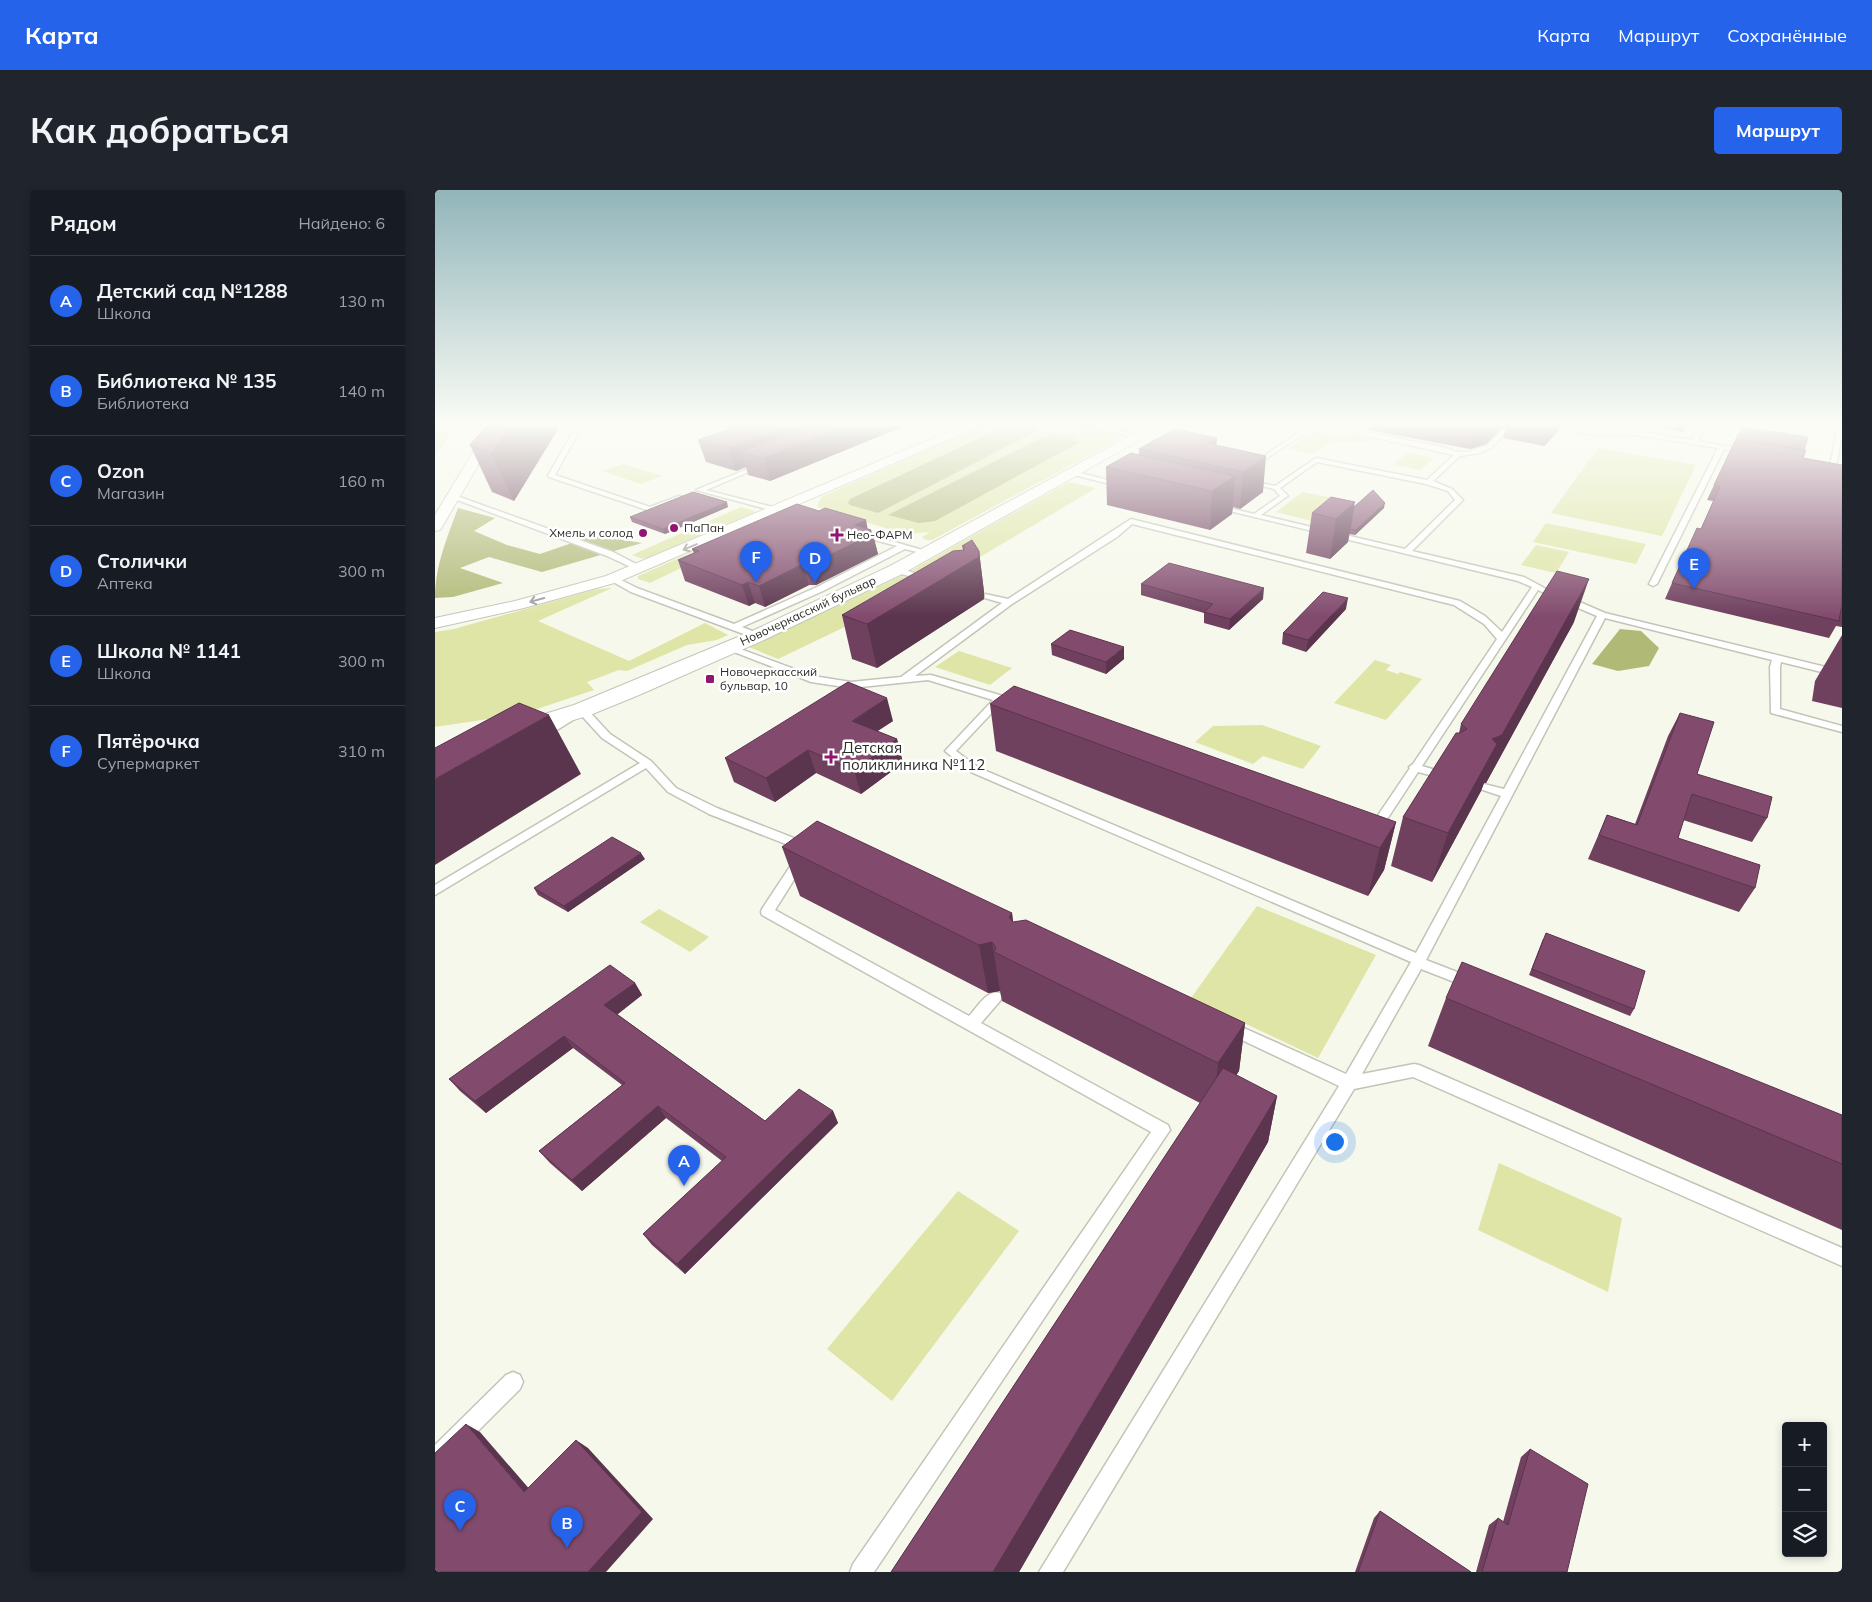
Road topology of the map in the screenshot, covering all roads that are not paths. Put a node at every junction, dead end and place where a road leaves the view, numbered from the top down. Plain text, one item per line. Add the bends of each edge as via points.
1 (459, 488) edge
2 (590, 488) edge
3 (703, 488) edge
4 (827, 488) edge
5 (1043, 488) edge
6 (1276, 488) edge
7 (1446, 488) edge
8 (1701, 488) edge
9 (699, 490) junction
10 (454, 497) junction
11 (1207, 505) edge
12 (775, 511) junction
13 (793, 515) edge
14 (1255, 516) junction
15 (1172, 521) edge
16 (435, 527) edge
17 (1161, 529) junction
18 (855, 531) edge
19 (905, 546) junction
20 (1407, 552) junction
21 (929, 553) junction
22 (640, 568) junction
23 (896, 570) junction
24 (612, 579) junction
25 (937, 582) edge
26 (1653, 584) dead end
27 (1537, 586) junction
28 (989, 596) dead end
29 (1009, 602) junction
30 (1602, 615) junction
31 (435, 623) edge
32 (735, 627) junction
33 (757, 636) junction
34 (1501, 638) junction
35 (729, 648) junction
36 (1777, 658) junction
37 (1842, 674) edge
38 (905, 678) junction
39 (1000, 698) junction
40 (1027, 708) edge
41 (582, 710) junction
42 (1842, 728) edge
43 (497, 734) edge
44 (533, 740) edge
45 (647, 763) junction
46 (1415, 767) junction
47 (1445, 776) edge
48 (1484, 787) edge
49 (1507, 794) junction
50 (1369, 837) edge
51 (435, 891) edge
52 (1418, 961) junction
53 (1482, 988) edge
54 (995, 997) edge
55 (1214, 1021) edge
56 (971, 1024) junction
57 (1349, 1083) junction
58 (1842, 1257) edge
59 (513, 1382) dead end
60 (435, 1460) edge
61 (861, 1572) edge
62 (1050, 1572) edge

1 - 10 street
2 - 9 lane via 650,508
3 - 9 lane
4 - 12 street
5 - 21 street, Новочеркасский бульвар
6 - 14 lane via 1284,496
7 - 20 lane via 1459,500
8 - 26 lane
9 - 12 lane
10 - 16 street
10 - 22 lane via 611,554
11 - 14 lane
12 - 13 lane
12 -> 22 street
14 - 20 lane
15 - 17 lane
17 - 29 lane via 1131,520 1114,535
17 - 34 lane via 1457,603 1485,619
18 - 19 lane
19 - 21 lane
19 - 32 lane
20 - 27 lane
21 - 23 street, Новочеркасский бульвар
22 - 24 street
23 - 25 lane
23 - 33 street, Новочеркасский бульвар
24 -> 31 street
24 - 32 lane
27 - 30 lane
27 - 34 lane
28 - 29 lane
29 - 38 lane
30 - 36 lane
30 - 49 lane
32 - 33 lane
33 - 35 street, Новочеркасский бульвар
34 - 46 lane
35 - 38 lane via 811,680 851,685
35 - 41 street, Новочеркасский бульвар
36 - 37 lane
36 - 42 lane via 1775,711
38 - 39 lane via 928,677
39 - 40 lane
39 - 52 lane via 950,751 975,770
41 - 43 street, Новочеркасский бульвар via 549,722
41 - 44 lane
41 - 45 lane via 607,736
45 - 51 lane
45 - 56 lane via 672,790 713,810 813,849 767,912
46 - 47 lane
46 - 50 lane
48 - 49 lane
49 - 52 lane
52 - 53 lane
52 - 57 lane
54 - 56 lane
55 - 57 lane
56 - 61 lane via 1162,1130
57 - 58 lane via 1414,1070
57 - 62 lane
59 - 60 lane

